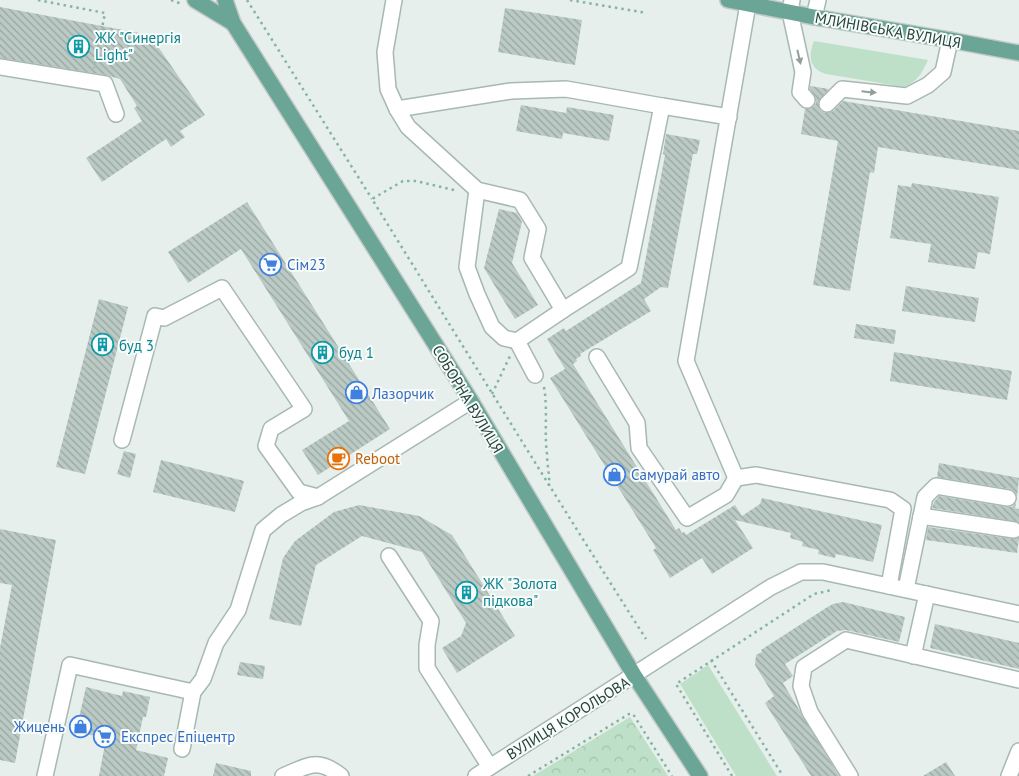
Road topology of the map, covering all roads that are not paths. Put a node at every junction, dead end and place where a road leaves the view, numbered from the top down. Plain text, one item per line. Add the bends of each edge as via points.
1 (195, 0) edge
2 (226, 0) edge
3 (394, 0) edge
4 (728, 0) edge
5 (818, 0) edge
6 (748, 4) junction
7 (791, 6) edge
8 (814, 18) junction
9 (233, 23) junction
10 (950, 40) junction
11 (1019, 53) edge
12 (0, 67) edge
13 (807, 100) dead end
14 (827, 104) dead end
15 (662, 106) junction
16 (397, 109) junction
17 (116, 114) dead end
18 (729, 117) junction
19 (477, 190) junction
20 (563, 310) junction
21 (517, 341) junction
22 (597, 357) dead end
23 (535, 375) road end
24 (471, 401) junction
25 (122, 440) dead end
26 (736, 478) junction
27 (318, 497) junction
28 (1008, 498) dead end
29 (920, 516) junction
30 (1014, 530) dead end
31 (389, 556) dead end
32 (889, 586) junction
33 (906, 589) junction
34 (927, 594) junction
35 (1019, 614) edge
36 (913, 656) junction
37 (634, 675) junction
38 (1019, 680) edge
39 (193, 692) junction
40 (182, 749) dead end
41 (1019, 751) edge
42 (490, 767) junction
43 (45, 776) edge
44 (283, 776) edge
45 (341, 776) edge
46 (476, 776) edge
47 (700, 776) edge
48 (850, 776) edge
49 (1010, 776) edge

1 - 9 main road, СОБОРНА ВУЛИЦЯ
2 - 9 main road, СОБОРНА ВУЛИЦЯ
3 - 16 street via 386,52 388,89
4 - 6 main road, МЛИНІВСЬКА ВУЛИЦЯ
5 - 8 street
6 - 7 main road, МЛИНІВСЬКА ВУЛИЦЯ
6 - 18 street
7 - 8 main road, МЛИНІВСЬКА ВУЛИЦЯ
7 -> 13 street via 803,72 800,92
8 - 10 main road, МЛИНІВСЬКА ВУЛИЦЯ
9 - 24 main road, СОБОРНА ВУЛИЦЯ
10 - 11 main road, МЛИНІВСЬКА ВУЛИЦЯ
14 -> 10 street via 842,89 907,96 943,72
12 - 17 street via 105,84
15 - 16 street via 566,89 511,91
15 - 18 street
15 - 20 street via 628,268
16 - 19 street via 408,127
18 - 26 street via 686,361
19 - 20 street via 520,200 538,229 532,258
19 - 21 street via 467,267 492,327 504,338
20 - 21 street
21 - 23 street
22 - 26 street via 637,423 639,448 687,518 726,495
24 - 27 street
24 - 37 main road, СОБОРНА ВУЛИЦЯ
25 - 27 street via 155,316 164,318 222,288 304,408 271,429 266,446 299,492
26 - 32 street via 756,475 890,500 903,508
27 - 39 street via 301,502 263,530 238,610 216,643 203,680
28 - 29 street via 936,486 926,497
29 - 30 street
29 - 33 street
31 - 42 street via 431,621 427,668
32 - 33 street, ВУЛИЦЯ КОРОЛЬОВА
32 - 37 street, ВУЛИЦЯ КОРОЛЬОВА via 824,572 801,572 771,587
33 - 34 street, ВУЛИЦЯ КОРОЛЬОВА
34 - 35 street, ВУЛИЦЯ КОРОЛЬОВА
34 - 36 street
36 - 38 street
36 - 48 street via 846,640 804,667 801,686 810,712
37 - 42 street, ВУЛИЦЯ КОРОЛЬОВА
37 - 47 main road, СОБОРНА ВУЛИЦЯ
39 - 40 street
39 - 43 street via 70,665
41 - 49 street
42 - 46 street, ВУЛИЦЯ КОРОЛЬОВА
44 - 45 street via 310,765 322,764

